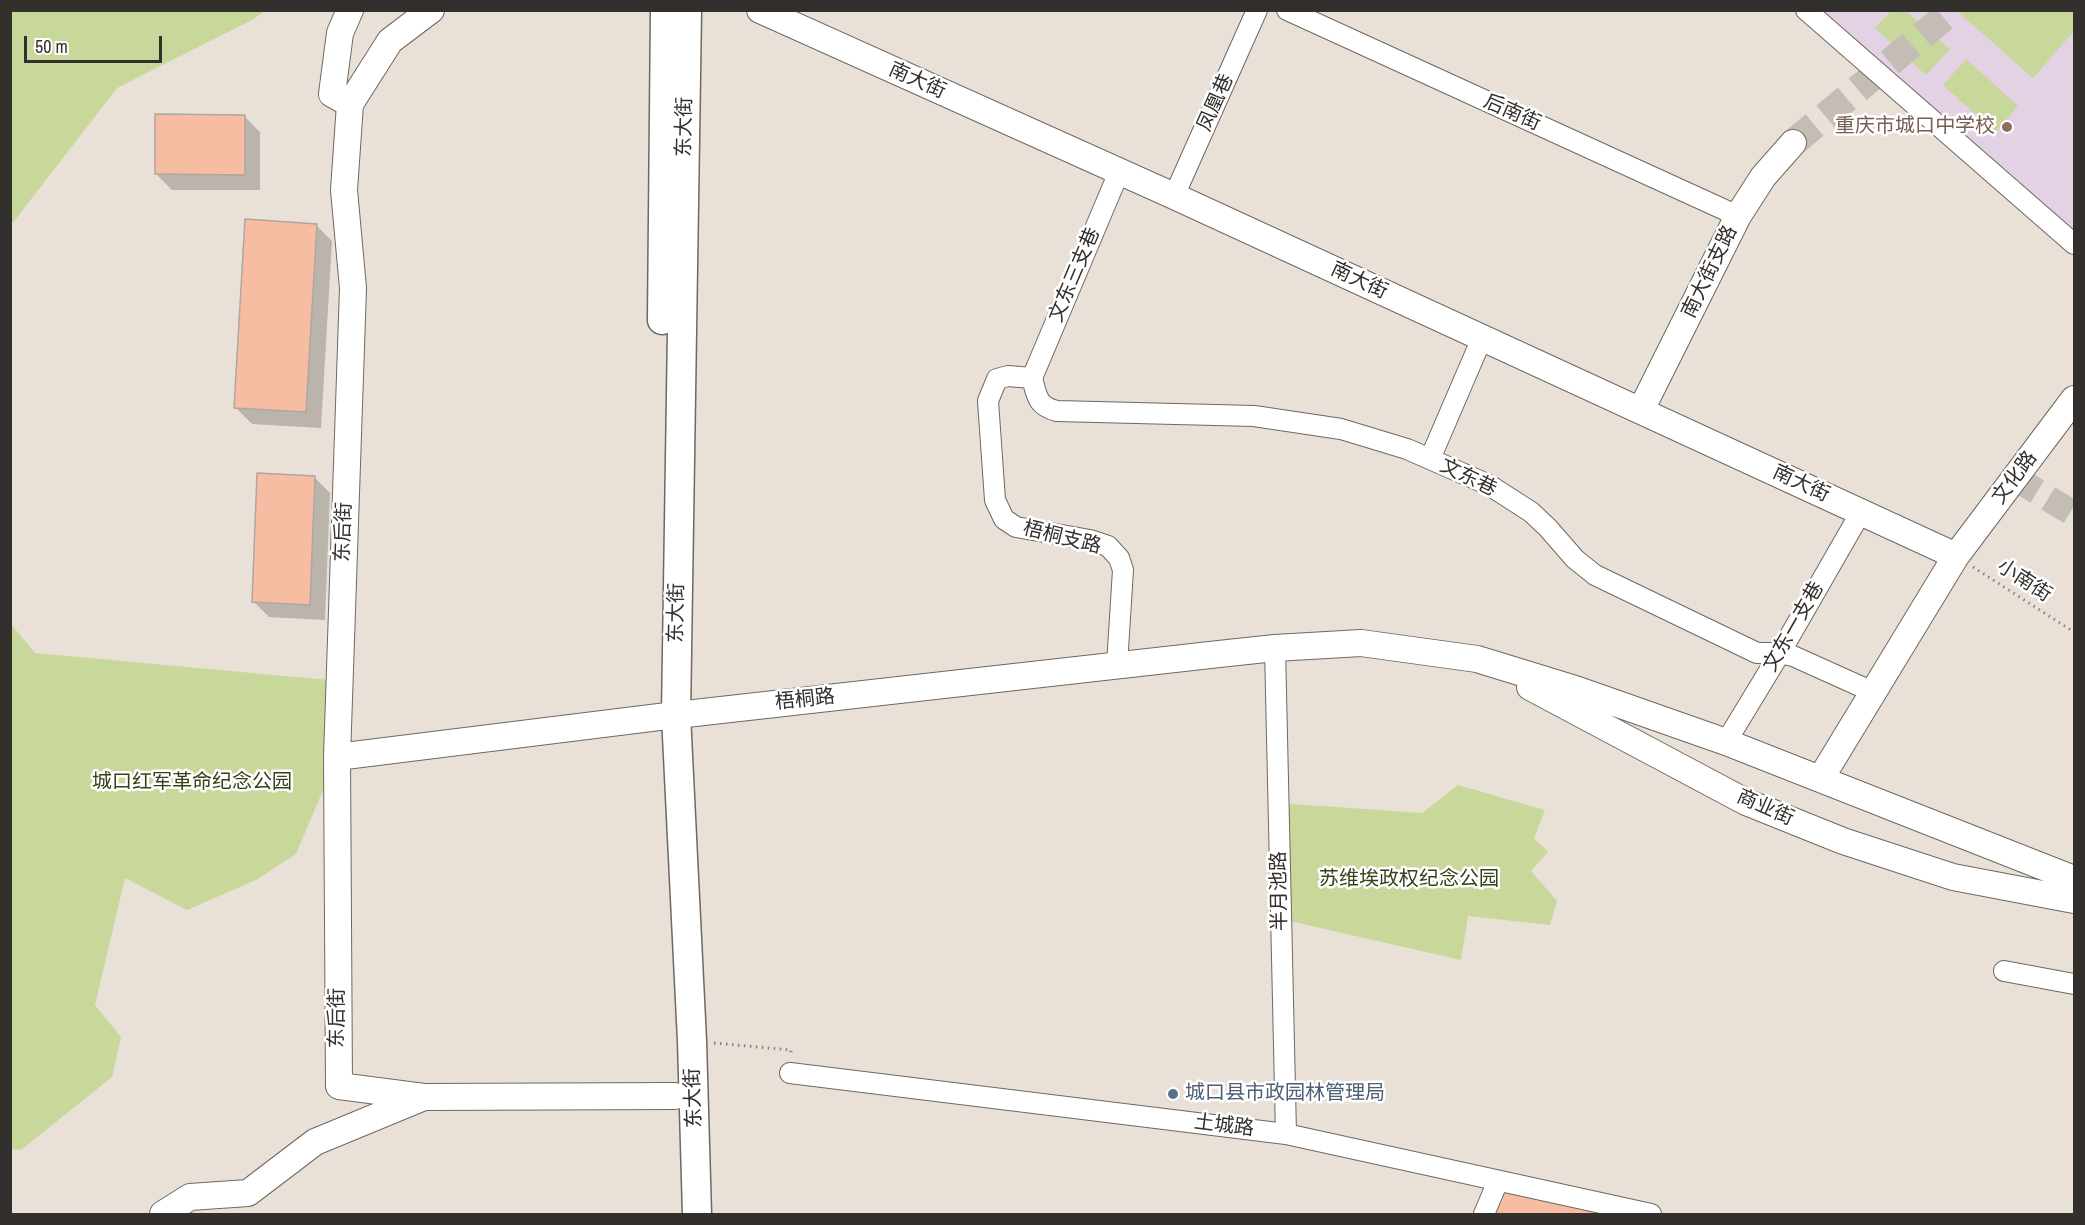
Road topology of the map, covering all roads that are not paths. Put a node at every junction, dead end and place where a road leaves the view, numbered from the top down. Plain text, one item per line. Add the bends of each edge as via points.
1 (350, 10) edge
2 (431, 10) edge
3 (665, 10) edge
4 (687, 10) edge
5 (760, 10) edge
6 (1257, 10) edge
7 (1287, 10) edge
8 (1806, 10) edge
9 (350, 104) junction
10 (1793, 143) tunnel mouth
11 (1119, 172) junction
12 (1174, 196) junction
13 (1738, 216) junction
14 (2074, 244) edge
15 (1482, 338) junction
16 (1032, 378) junction
17 (2074, 399) edge
18 (1641, 410) junction
19 (1430, 459) junction
20 (1861, 512) junction
21 (1956, 556) junction
22 (1275, 648) junction
23 (1780, 653) junction
24 (1477, 659) junction
25 (1117, 665) junction
26 (1873, 692) junction
27 (667, 716) junction
28 (1726, 742) junction
29 (337, 757) junction
30 (1821, 778) junction
31 (2074, 879) edge
32 (2074, 900) edge
33 (2004, 971) dead end
34 (2074, 984) edge
35 (790, 1073) road end
36 (675, 1096) junction
37 (424, 1097) junction
38 (1286, 1134) junction
39 (1498, 1180) junction
40 (163, 1215) edge
41 (680, 1215) edge
42 (698, 1215) edge
43 (1484, 1215) edge
44 (1651, 1215) edge

1 - 9 street via 340,33 332,94
2 - 9 street, 东后街 via 390,41
3 - 27 main road, 东大街
4 - 27 main road, 东大街
5 - 11 street, 南大街
6 - 12 street, 凤凰巷
7 - 13 street, 后南街
8 - 14 street
9 - 29 street, 东后街 via 344,190 352,288
10 - 13 street, 南大街支路 via 1763,177
11 - 12 street, 南大街
11 - 16 street, 文东三支巷
12 - 15 street, 南大街
13 - 18 street, 南大街支路
15 - 18 street, 南大街
15 - 19 street
16 - 19 street, 文东巷 via 1037,398 1045,408 1057,411 1254,416 1341,429
16 - 25 street, 梧桐支路 via 997,379 991,390 988,401 995,500 1004,519 1016,527 1090,540 1108,546 1119,558 1123,570
17 - 21 street, 文化路
18 - 20 street, 南大街
19 - 23 street, 文东巷 via 1489,485 1531,512 1595,575 1757,653
20 - 21 street, 南大街
20 - 23 street, 文东一支巷
21 - 26 street, 文化路
22 - 24 street, 商业街 via 1361,643
22 - 25 street, 梧桐路
22 - 38 street, 半月池路
23 - 26 street, 文东巷
23 - 28 street, 文东一支巷
24 - 28 street, 商业街
24 - 32 street, 商业街 via 1746,802 1832,837 1953,878
25 - 27 street, 梧桐路
26 - 30 street, 文化路
27 - 29 street, 梧桐路
27 - 36 main road, 东大街
27 - 42 main road, 东大街 via 692,1041
28 - 30 street, 商业街
29 - 37 street, 东后街 via 339,1086
30 - 31 street, 商业街
33 - 34 street
35 - 38 street, 土城路
36 - 37 street
36 - 41 main road, 东大街
37 - 40 street via 315,1142 248,1193 190,1197
38 - 39 street, 土城路
39 - 43 street
39 - 44 street, 土城路

